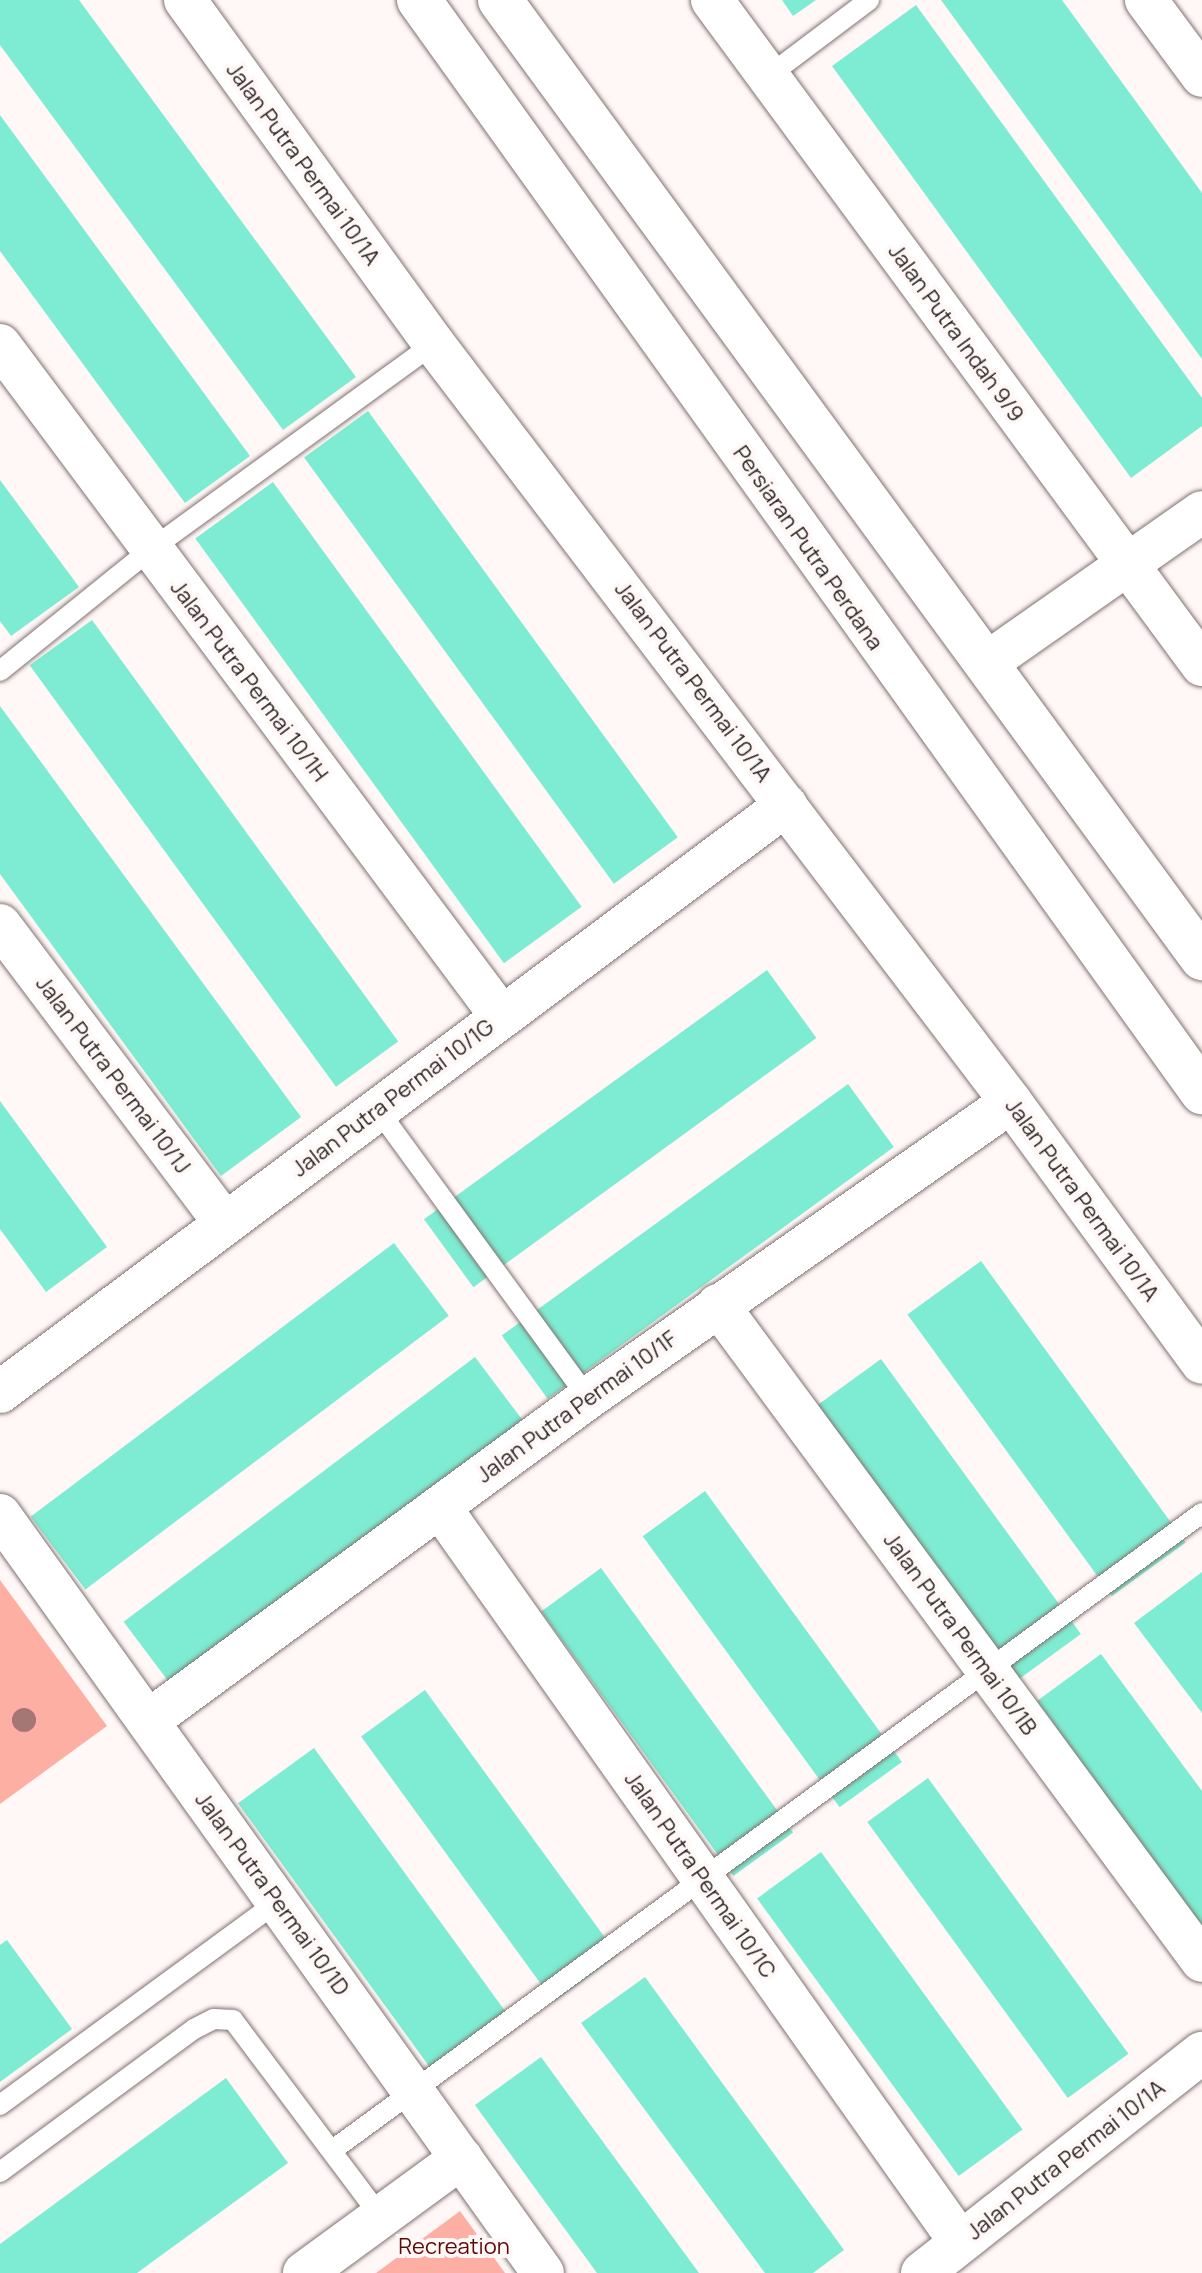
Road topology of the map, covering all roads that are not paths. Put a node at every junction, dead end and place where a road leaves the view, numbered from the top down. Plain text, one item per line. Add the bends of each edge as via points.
1 (185, 0) edge
2 (419, 0) edge
3 (500, 0) edge
4 (712, 0) edge
5 (869, 0) edge
6 (1146, 0) edge
7 (1202, 76) edge
8 (767, 77) junction
9 (434, 344) junction
10 (0, 345) edge
11 (1202, 512) edge
12 (150, 550) junction
13 (1127, 565) junction
14 (988, 662) junction
15 (1202, 665) edge
16 (0, 671) edge
17 (786, 805) junction
18 (0, 925) edge
19 (1202, 958) edge
20 (501, 1016) junction
21 (1202, 1092) edge
22 (1011, 1102) junction
23 (378, 1110) junction
24 (225, 1224) junction
25 (718, 1305) junction
26 (1202, 1363) edge
27 (0, 1392) edge
28 (588, 1398) junction
29 (440, 1507) junction
30 (1202, 1513) edge
31 (0, 1515) edge
32 (986, 1671) junction
33 (148, 1721) junction
34 (701, 1876) junction
35 (277, 1902) junction
36 (1202, 1961) edge
37 (1202, 2053) edge
38 (413, 2092) junction
39 (0, 2105) edge
40 (334, 2149) junction
41 (461, 2158) junction
42 (0, 2172) edge
43 (381, 2217) junction
44 (937, 2261) edge
45 (304, 2273) edge
46 (543, 2273) edge

1 - 9 street, Jalan Putra Permai 10/1A
2 - 21 main road, Persiaran Putra Perdana
3 - 14 main road
4 - 8 street, Jalan Putra Indah 9/9
5 - 8 lane
6 - 7 street
8 - 13 street, Jalan Putra Indah 9/9
9 - 12 lane
9 - 17 street, Jalan Putra Permai 10/1A
10 - 12 street, Jalan Putra Permai 10/1H
11 - 13 street
12 - 16 lane
12 - 20 street, Jalan Putra Permai 10/1H
13 - 14 street
13 - 15 street, Jalan Putra Indah 9/9
14 - 19 main road
17 - 20 street, Jalan Putra Permai 10/1G
17 - 22 street, Jalan Putra Permai 10/1A
18 - 24 street, Jalan Putra Permai 10/1J
20 - 23 street, Jalan Putra Permai 10/1G
22 - 25 street, Jalan Putra Permai 10/1F
22 - 26 street, Jalan Putra Permai 10/1A
23 - 24 street, Jalan Putra Permai 10/1G
23 - 28 lane
24 - 27 street, Jalan Putra Permai 10/1G
25 - 28 street, Jalan Putra Permai 10/1F
25 - 32 street, Jalan Putra Permai 10/1B
28 - 29 street, Jalan Putra Permai 10/1F
29 - 33 street, Jalan Putra Permai 10/1F
29 - 34 street, Jalan Putra Permai 10/1C
30 - 32 lane
31 - 33 street, Jalan Putra Permai 10/1D
32 - 34 lane
32 - 36 street, Jalan Putra Permai 10/1B
33 - 35 street, Jalan Putra Permai 10/1D
34 - 38 lane
34 - 44 street, Jalan Putra Permai 10/1C
35 - 38 street, Jalan Putra Permai 10/1D
35 - 39 lane
37 - 44 street, Jalan Putra Permai 10/1A
38 - 40 lane
38 - 41 street, Jalan Putra Permai 10/1D
40 - 42 lane via 233,2020 214,2019
40 - 43 lane
41 - 43 street
41 - 46 street, Jalan Putra Permai 10/1D
43 - 45 street

